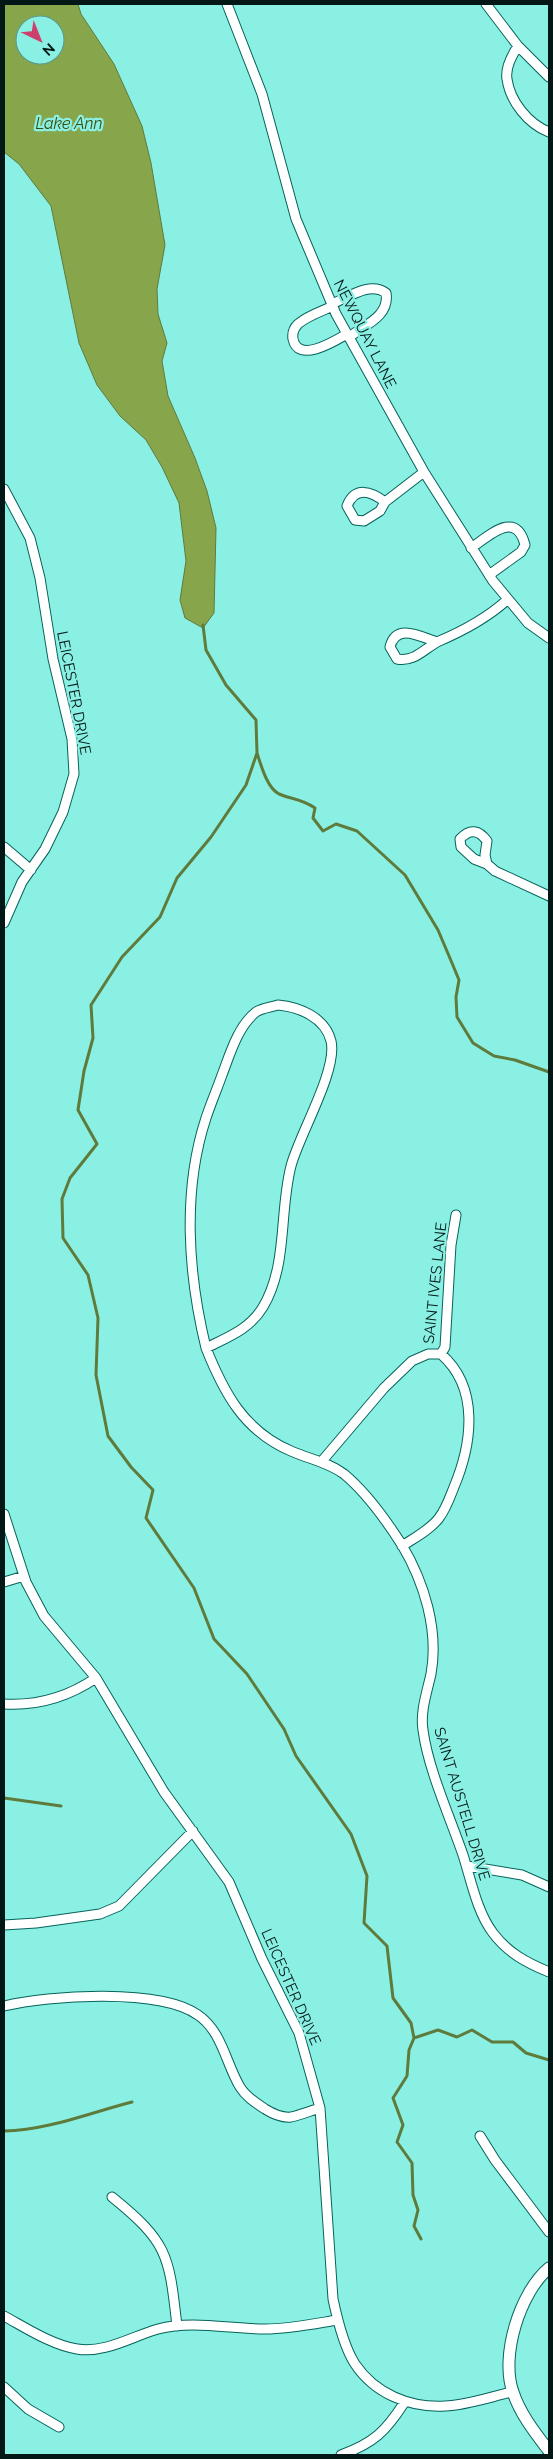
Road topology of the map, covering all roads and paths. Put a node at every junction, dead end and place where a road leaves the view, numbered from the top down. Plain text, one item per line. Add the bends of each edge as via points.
1 (227, 4) edge
2 (486, 4) edge
3 (518, 46) junction
4 (549, 76) edge
5 (549, 132) edge
6 (333, 305) junction
7 (348, 335) junction
8 (424, 472) junction
9 (4, 489) edge
10 (385, 502) dead end
11 (471, 548) junction
12 (489, 575) junction
13 (507, 600) junction
14 (549, 638) edge
15 (436, 642) junction
16 (4, 847) edge
17 (488, 864) dead end
18 (30, 870) junction
19 (549, 896) edge
20 (4, 924) edge
21 (456, 1215) dead end
22 (206, 1348) junction
23 (441, 1354) junction
24 (322, 1461) junction
25 (4, 1514) edge
26 (402, 1546) junction
27 (24, 1576) junction
28 (4, 1582) edge
29 (96, 1678) junction
30 (4, 1704) edge
31 (193, 1831) junction
32 (467, 1866) junction
33 (549, 1887) edge
34 (4, 1925) edge
35 (549, 1972) edge
36 (4, 2006) edge
37 (320, 2108) junction
38 (480, 2136) dead end
39 (112, 2197) dead end
40 (549, 2232) edge
41 (549, 2268) edge
42 (4, 2316) edge
43 (337, 2320) junction
44 (177, 2326) junction
45 (4, 2387) edge
46 (512, 2392) junction
47 (404, 2403) junction
48 (59, 2427) dead end
49 (549, 2451) edge
50 (342, 2455) edge

1 - 6 street, NEWQUAY LANE via 262,94 296,219
2 - 3 street
3 - 4 street
3 - 5 street via 510,59 506,77 512,98 527,118
6 - 7 street, NEWQUAY LANE
6 - 7 street via 297,325 292,333 293,342 300,349 310,350
6 - 7 street via 370,288 386,293 388,303 384,312
7 - 8 street, NEWQUAY LANE
8 - 10 street
8 - 11 street, NEWQUAY LANE
9 - 18 street, LEICESTER DRIVE via 30,538 72,740 74,774 63,812 45,849
11 - 12 street, NEWQUAY LANE
11 - 12 street via 500,528 510,526 522,535 524,545 521,552
12 - 13 street, NEWQUAY LANE
13 - 14 street, NEWQUAY LANE via 528,623
13 - 15 street via 482,620
15 - 15 street via 406,632 391,640 390,647 397,659 404,660 413,658
16 - 18 street
17 - 19 street via 519,884
18 - 20 street, LEICESTER DRIVE
21 - 23 street, SAINT IVES LANE via 449,1262 445,1346
22 - 22 street, SAINT AUSTELL DRIVE via 199,1320 191,1228 193,1180 206,1119 239,1034 257,1011 278,1005 294,1006 323,1026 331,1041 330,1064 291,1167 275,1276 264,1307 245,1329
22 - 24 street, SAINT AUSTELL DRIVE via 220,1384 239,1412 263,1435 291,1451
23 - 24 street via 428,1354 412,1361 384,1388
23 - 26 street via 457,1371 463,1388 469,1426 467,1446 462,1467 439,1519
24 - 26 street, SAINT AUSTELL DRIVE via 343,1474 365,1495
25 - 27 street, LEICESTER DRIVE
26 - 32 street, SAINT AUSTELL DRIVE via 420,1581 433,1644 422,1729
27 - 28 street
27 - 29 street, LEICESTER DRIVE via 44,1616
29 - 30 street via 58,1698
29 - 31 street, LEICESTER DRIVE via 155,1778
31 - 34 street via 119,1906 100,1914 36,1924
31 - 37 street, LEICESTER DRIVE via 229,1882 299,2033
32 - 33 street via 522,1875
32 - 35 street, SAINT AUSTELL DRIVE via 492,1932 510,1952
36 - 37 street via 59,1997 130,1997 165,2001 190,2009 209,2025 239,2086 254,2102 270,2112 289,2117
37 - 43 street, LEICESTER DRIVE via 329,2264
38 - 40 street
39 - 44 street via 146,2226 167,2258
41 - 46 main road via 527,2296 516,2322 510,2362
42 - 44 street via 58,2343 78,2349 97,2348
43 - 44 street via 266,2329
43 - 47 street, LEICESTER DRIVE via 355,2364 379,2388
45 - 48 street via 28,2408
46 - 47 street, LEICESTER DRIVE via 444,2406
46 - 49 main road
47 - 50 street via 376,2439

